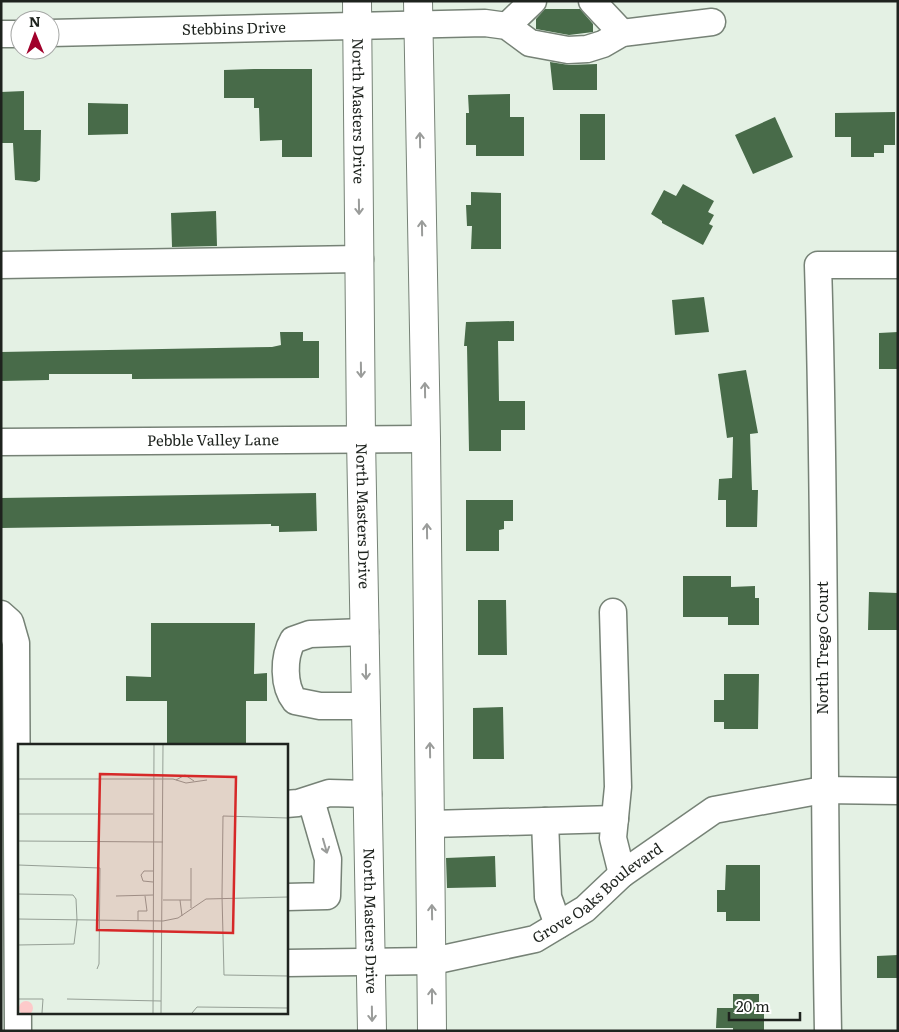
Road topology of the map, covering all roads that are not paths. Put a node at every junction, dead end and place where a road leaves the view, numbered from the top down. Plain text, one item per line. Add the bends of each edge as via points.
1 (533, 1) edge
2 (592, 1) edge
3 (418, 13) edge
4 (357, 14) edge
5 (712, 22) dead end
6 (507, 26) junction
7 (60, 32) edge
8 (622, 33) junction
9 (360, 259) junction
10 (1, 265) edge
11 (898, 265) edge
12 (361, 438) junction
13 (426, 439) junction
14 (1, 442) edge
15 (613, 612) dead end
16 (1, 614) edge
17 (365, 632) junction
18 (366, 706) junction
19 (823, 790) junction
20 (898, 791) edge
21 (368, 794) junction
22 (298, 802) edge
23 (615, 819) junction
24 (545, 821) junction
25 (431, 824) junction
26 (622, 874) junction
27 (288, 897) edge
28 (558, 925) junction
29 (433, 961) junction
30 (372, 962) junction
31 (288, 963) edge
32 (12, 965) edge
33 (18, 1031) edge
34 (372, 1031) edge
35 (432, 1031) edge
36 (828, 1031) edge

1 - 6 street
2 - 8 street
3 - 4 street, Stebbins Drive
3 - 6 street, Stebbins Drive
13 -> 3 main road
4 - 7 street, Stebbins Drive
4 -> 9 main road, North Masters Drive
5 - 8 street
6 - 8 street via 530,43 568,50 603,44
9 - 10 street
9 -> 12 main road, North Masters Drive
11 - 19 street, North Trego Court via 818,265 823,407
12 - 13 street, Pebble Valley Lane
12 - 14 street, Pebble Valley Lane
12 - 17 main road, North Masters Drive
25 -> 13 main road
15 - 23 street via 618,787
16 - 32 street via 10,622 16,643
17 -> 18 main road, North Masters Drive
17 - 18 street via 302,635 293,640 286,658 287,684 295,701 320,706
18 - 21 main road, North Masters Drive
19 - 20 street, Grove Oaks Boulevard
19 - 26 street, Grove Oaks Boulevard via 714,810
19 - 36 street, North Trego Court
21 - 22 street via 329,793
21 - 30 main road, North Masters Drive
22 -> 27 street via 328,859 327,896
23 - 24 street
23 - 26 street via 613,838
24 - 25 street
24 - 28 street via 548,897
29 -> 25 main road
26 - 28 street, Grove Oaks Boulevard via 585,909
28 - 29 street, Grove Oaks Boulevard via 535,939
29 - 30 street, Grove Oaks Boulevard
35 -> 29 main road
30 - 31 street, Grove Oaks Boulevard
30 -> 34 main road, North Masters Drive
32 - 33 street

